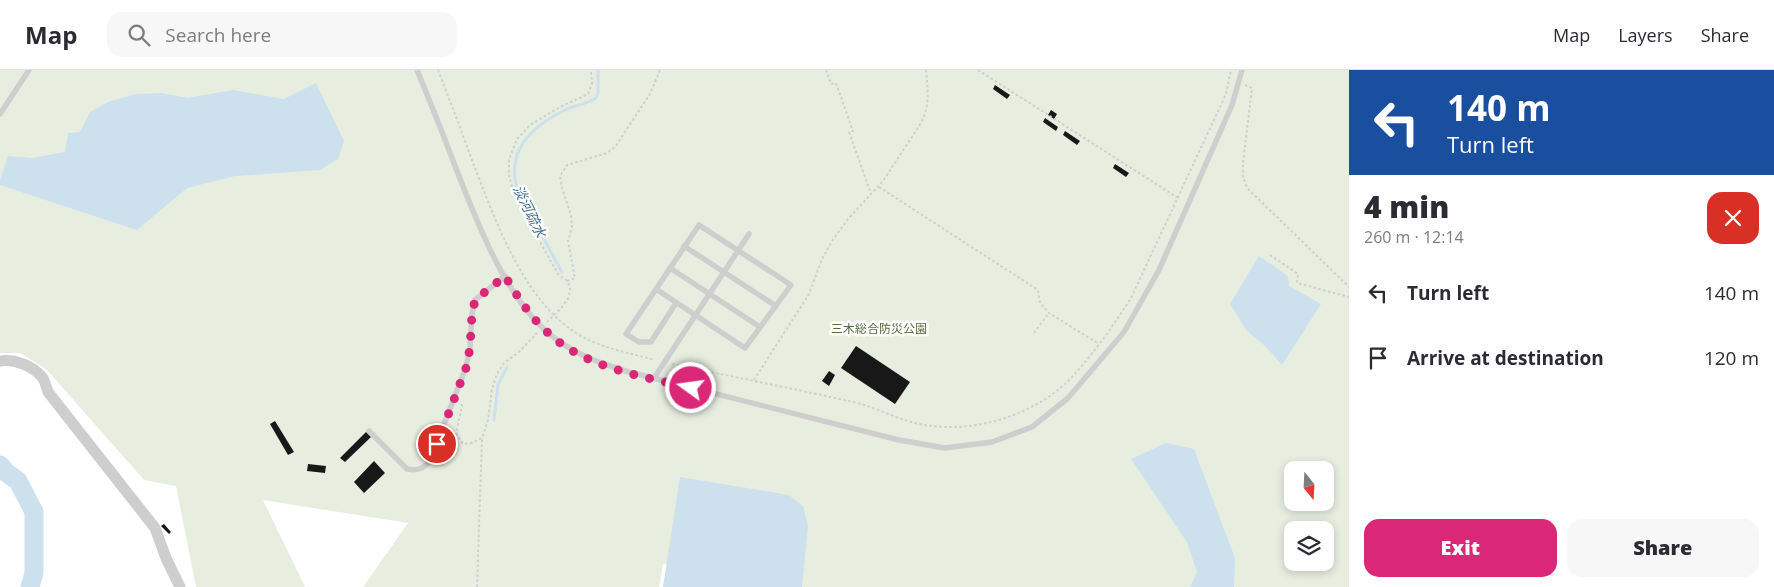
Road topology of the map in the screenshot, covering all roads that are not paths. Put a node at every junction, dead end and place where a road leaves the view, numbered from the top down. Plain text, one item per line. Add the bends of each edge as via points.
1 (29, 70) edge
2 (417, 70) edge
3 (1242, 70) edge
4 (0, 114) edge
5 (749, 234) dead end
6 (684, 246) junction
7 (738, 251) junction
8 (670, 268) junction
9 (724, 272) junction
10 (505, 276) junction
11 (656, 289) junction
12 (709, 294) junction
13 (676, 303) junction
14 (776, 306) junction
15 (695, 315) junction
16 (760, 327) junction
17 (0, 361) edge
18 (654, 378) junction
19 (369, 431) dead end
20 (180, 587) edge

1 - 4 lane
2 - 10 lane via 478,223
3 - 18 lane via 1232,104 1159,270 1124,332 1068,398 1032,427 992,442 945,448 899,440
5 - 7 lane
6 - 7 lane via 699,225
6 - 8 lane
6 - 9 lane
7 - 9 lane
7 - 14 lane via 790,285
8 - 11 lane
8 - 12 lane
9 - 12 lane
9 - 14 lane
10 - 18 lane via 532,316 569,348 606,365
10 - 19 lane via 475,300 466,368 430,461 420,469 407,469
11 - 13 lane
11 - 13 lane via 626,334 639,342 651,342
12 - 15 lane
12 - 16 lane
13 - 15 lane
14 - 16 lane
15 - 16 lane via 745,348
15 - 18 lane
17 - 20 street via 27,365 42,377 48,392 156,528

